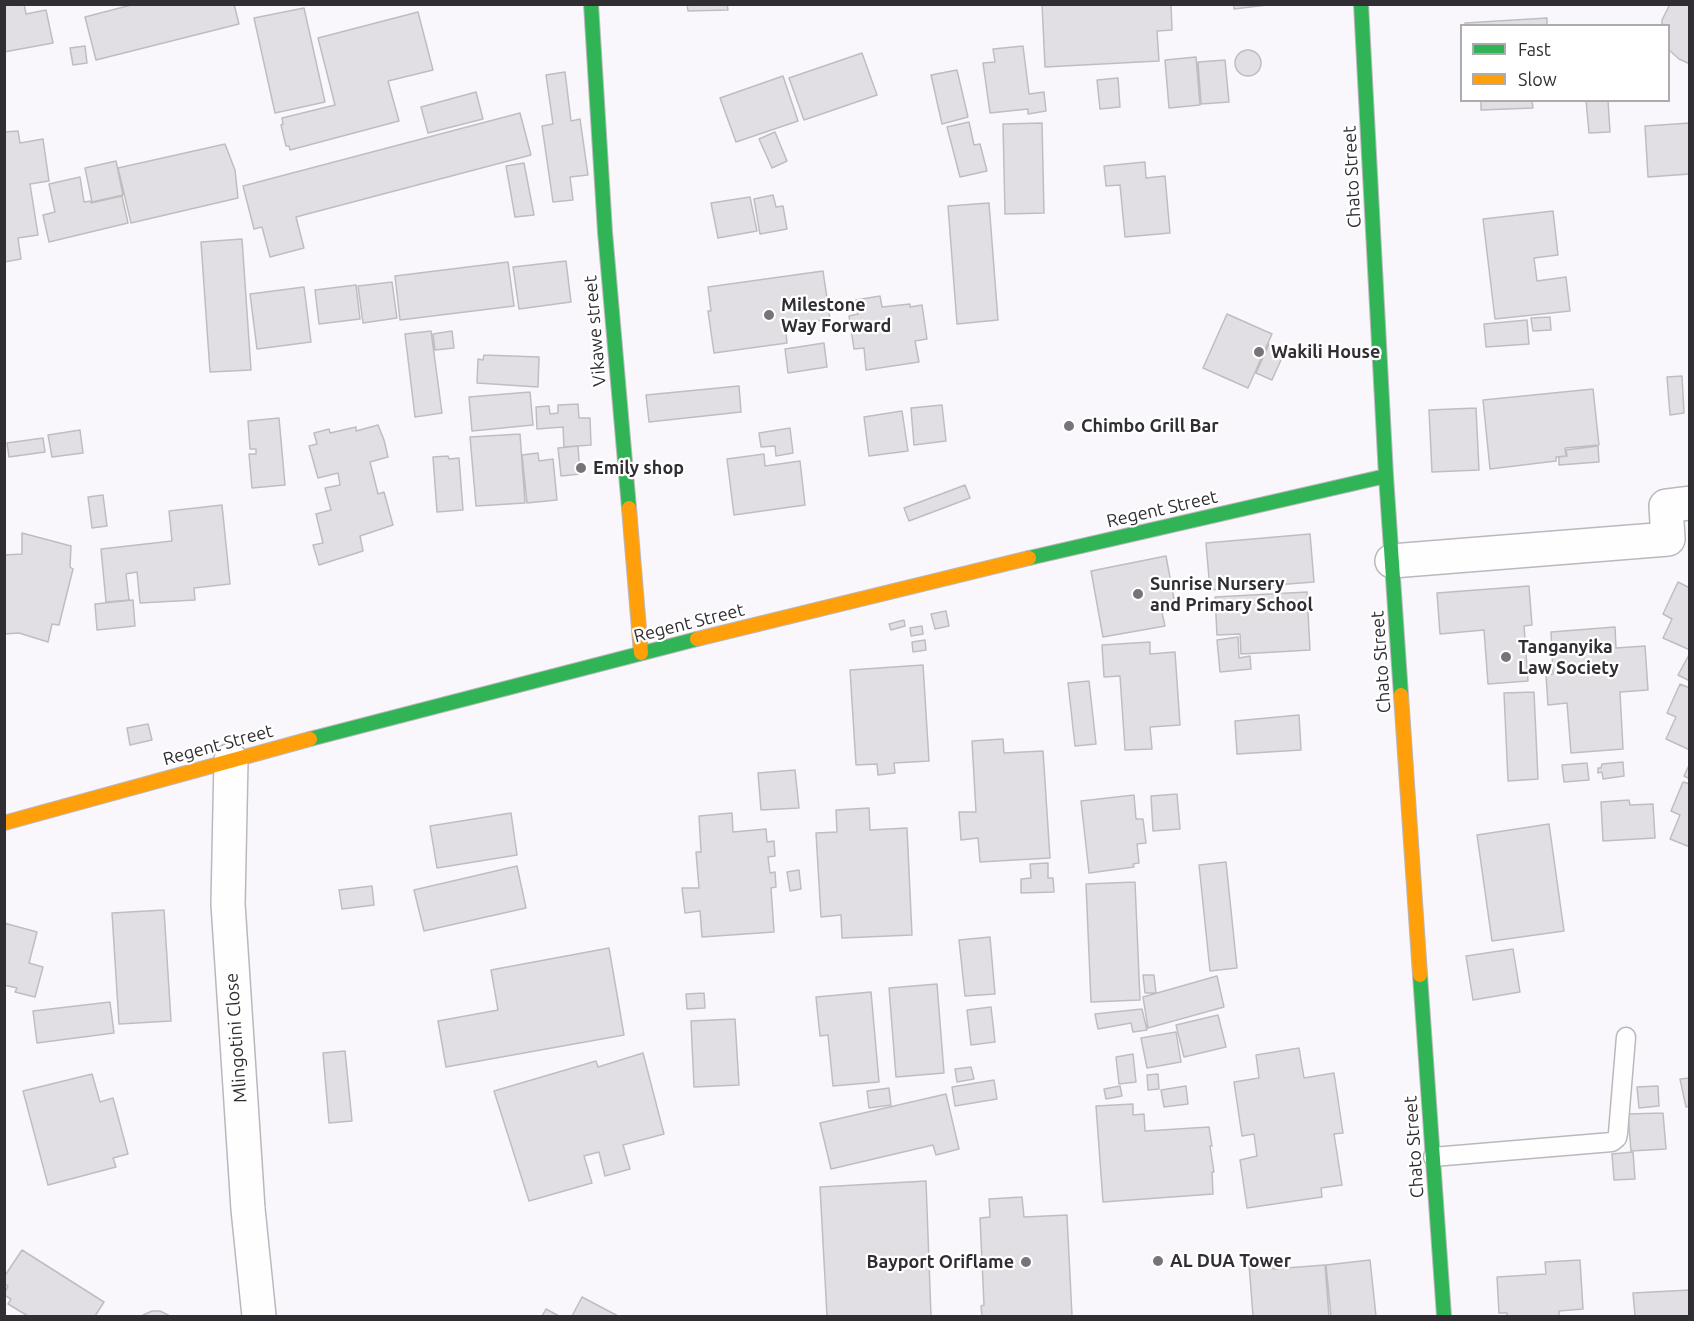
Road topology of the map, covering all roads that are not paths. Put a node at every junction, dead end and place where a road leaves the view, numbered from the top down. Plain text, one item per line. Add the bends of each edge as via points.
1 (591, 4) edge
2 (1361, 4) edge
3 (1386, 476) junction
4 (1689, 503) edge
5 (1392, 561) junction
6 (641, 653) junction
7 (231, 760) junction
8 (4, 823) edge
9 (1626, 1037) dead end
10 (1433, 1157) junction
11 (259, 1317) edge
12 (1444, 1317) edge

1 - 6 street, Vikawe street via 605,231
2 - 3 street, Chato Street
3 - 5 street, Chato Street
3 - 6 street, Regent Street via 976,570
4 - 5 street via 1666,506 1668,539
5 - 10 street, Chato Street
6 - 7 street, Regent Street
7 - 8 street, Regent Street
7 - 11 street, Mlingotini Close via 228,904 246,1186
9 - 10 lane via 1618,1133 1612,1142
10 - 12 street, Chato Street

